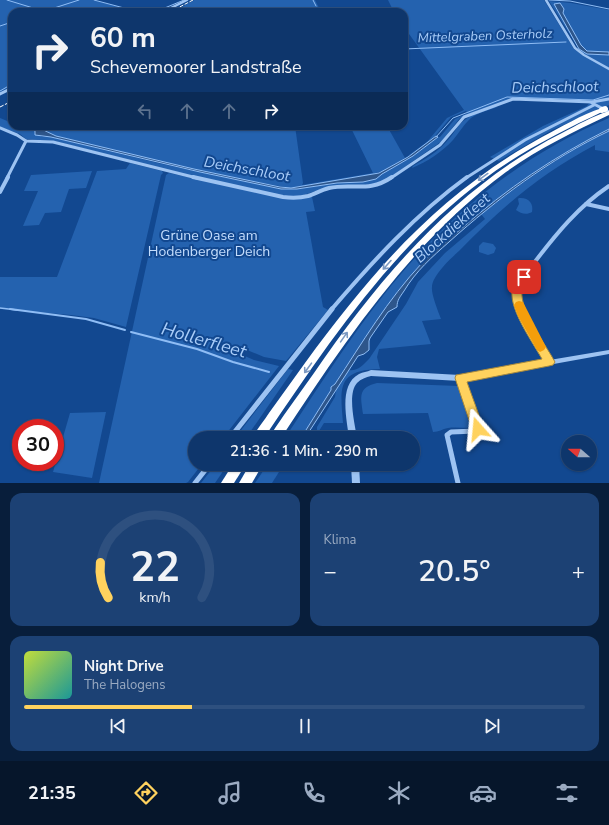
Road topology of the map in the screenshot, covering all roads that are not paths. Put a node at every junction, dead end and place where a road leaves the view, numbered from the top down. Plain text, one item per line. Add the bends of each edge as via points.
1 (186, 0) edge
2 (546, 0) edge
3 (171, 8) edge
4 (609, 69) edge
5 (609, 99) edge
6 (593, 104) junction
7 (607, 111) edge
8 (0, 128) edge
9 (26, 141) junction
10 (609, 186) edge
11 (0, 192) edge
12 (586, 204) junction
13 (609, 209) edge
14 (609, 352) edge
15 (549, 362) junction
16 (460, 378) junction
17 (235, 431) edge
18 (263, 431) edge
19 (279, 431) edge
20 (352, 431) edge
21 (204, 471) edge
22 (235, 471) edge
23 (252, 471) edge
24 (355, 471) edge
25 (195, 483) edge
26 (226, 483) edge
27 (244, 483) edge
28 (356, 483) edge
29 (458, 483) edge

1 - 3 street
2 - 4 street via 575,48
5 - 6 street
6 - 7 street
6 - 9 street via 514,99 461,120 440,145 385,182 372,186 338,187 296,198 165,171 53,142
6 - 17 street via 510,148 421,215 360,277 286,365
7 -> 18 highway via 553,133 510,158 429,222 386,266 364,293
19 -> 7 highway via 372,298 417,246 472,195 523,158
8 - 9 street
9 - 11 street
10 - 12 street
12 - 13 street
12 - 15 street via 548,244 517,290 517,300 523,316
14 - 15 street
15 - 16 street
16 - 20 street via 371,373 360,377 351,385 349,392
16 - 29 street via 478,429 450,432 447,435
21 - 25 street
22 - 26 highway
23 - 27 highway
24 - 28 street

